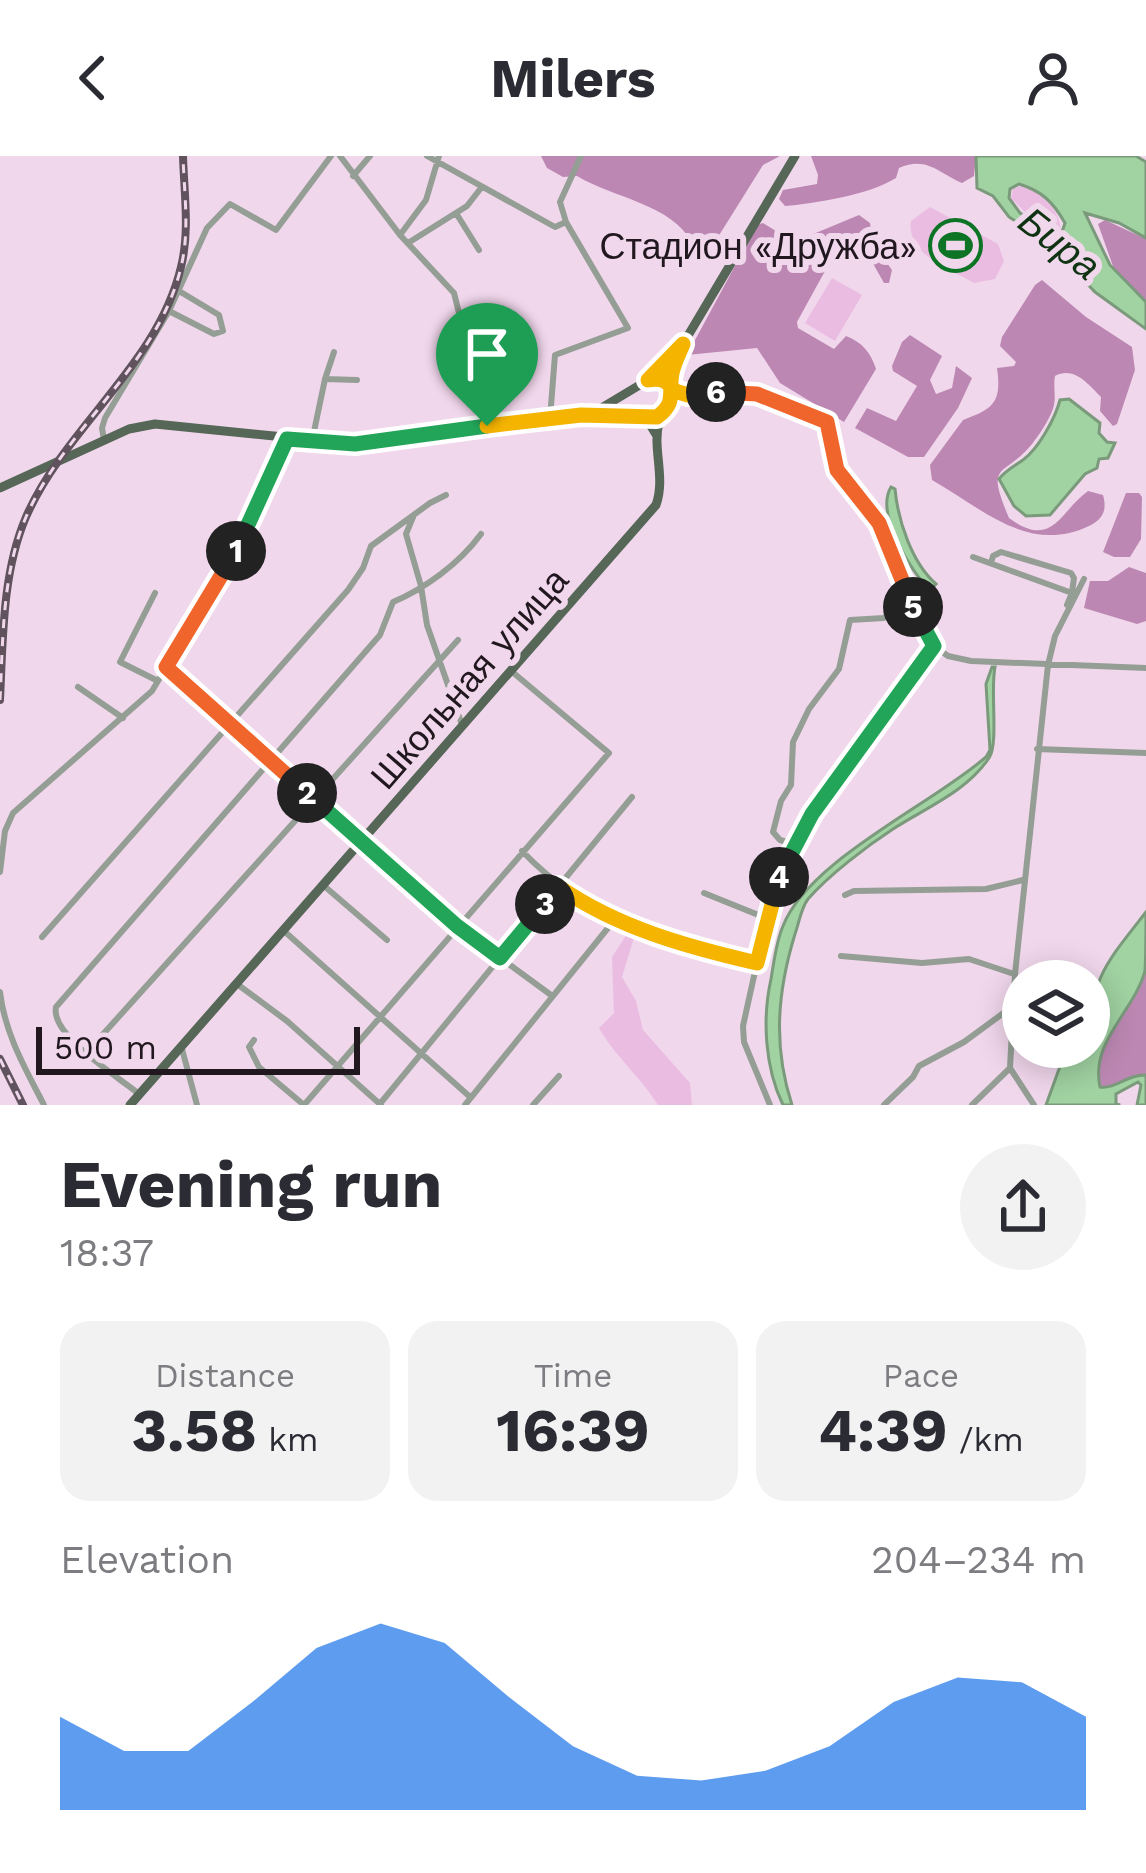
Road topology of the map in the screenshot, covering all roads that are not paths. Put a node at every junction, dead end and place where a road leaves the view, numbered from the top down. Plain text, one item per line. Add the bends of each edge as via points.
1 (335, 156) edge
2 (370, 156) edge
3 (428, 156) edge
4 (581, 156) edge
5 (795, 156) edge
6 (438, 159) edge
7 (352, 176) junction
8 (481, 187) junction
9 (456, 213) junction
10 (566, 222) junction
11 (400, 235) junction
12 (409, 243) junction
13 (479, 250) dead end
14 (178, 291) junction
15 (169, 311) junction
16 (683, 344) junction
17 (334, 352) dead end
18 (325, 379) junction
19 (357, 380) dead end
20 (648, 380) junction
21 (672, 386) junction
22 (635, 390) junction
23 (688, 395) junction
24 (671, 403) junction
25 (662, 414) junction
26 (581, 415) junction
27 (641, 416) junction
28 (550, 418) junction
29 (827, 422) joint
30 (487, 426) junction
31 (657, 436) junction
32 (287, 439) junction
33 (104, 440) junction
34 (312, 441) junction
35 (0, 488) edge
36 (446, 496) dead end
37 (414, 513) junction
38 (481, 534) dead end
39 (973, 557) dead end
40 (991, 563) junction
41 (1084, 579) dead end
42 (421, 586) junction
43 (1072, 592) junction
44 (155, 593) dead end
45 (908, 594) junction
46 (1, 627) edge
47 (1055, 636) junction
48 (458, 640) dead end
49 (934, 646) junction
50 (438, 662) junction
51 (0, 664) edge
52 (1048, 664) junction
53 (166, 667) junction
54 (1146, 668) edge
55 (510, 670) junction
56 (158, 681) junction
57 (79, 688) dead end
58 (123, 718) junction
59 (229, 724) junction
60 (462, 725) junction
61 (1037, 749) junction
62 (1146, 753) edge
63 (272, 761) junction
64 (632, 797) dead end
65 (315, 801) junction
66 (362, 842) junction
67 (794, 844) junction
68 (522, 850) junction
69 (0, 872) edge
70 (1025, 877) junction
71 (323, 885) junction
72 (559, 887) junction
73 (704, 893) dead end
74 (845, 895) dead end
75 (616, 918) junction
76 (766, 918) junction
77 (457, 926) junction
78 (284, 931) junction
79 (42, 937) dead end
80 (387, 940) dead end
81 (841, 956) dead end
82 (500, 958) junction
83 (1016, 960) edge
84 (757, 963) junction
85 (1002, 970) edge
86 (236, 983) junction
87 (0, 992) edge
88 (551, 995) junction
89 (1002, 1014) edge
90 (378, 1017) junction
91 (254, 1040) dead end
92 (181, 1046) junction
93 (87, 1052) junction
94 (423, 1055) junction
95 (336, 1065) junction
96 (1010, 1068) joint
97 (559, 1076) dead end
98 (139, 1094) junction
99 (467, 1102) edge
100 (44, 1105) edge
101 (130, 1105) edge
102 (196, 1105) edge
103 (304, 1105) edge
104 (380, 1105) edge
105 (533, 1105) edge
106 (770, 1105) edge
107 (884, 1105) edge
108 (972, 1105) edge
109 (1034, 1105) edge

1 - 7 street
1 - 14 street via 276,230 228,205 207,228
2 - 7 street
3 - 6 street
4 - 10 street via 560,202
5 - 16 main road
6 - 8 street
6 - 11 street via 426,200
7 - 11 street
8 - 9 street
8 - 10 street via 555,227
9 - 12 street
9 - 13 street
10 - 28 street via 628,328 555,355
11 - 12 street
12 - 30 street via 454,293
14 - 15 street
14 - 15 street via 218,315 223,331
15 - 33 street via 106,418
16 - 20 main road
16 - 21 main road
17 - 18 street
18 - 19 street
18 - 34 street
20 - 21 main road
20 - 22 main road
21 - 23 main road
21 - 24 main road
22 - 26 main road
22 - 27 main road
23 - 24 main road
23 - 29 main road via 757,394
24 - 25 main road
25 - 27 main road
25 - 31 main road, Школьная улица
26 - 27 main road
26 - 28 main road
27 - 31 main road
28 - 30 main road
29 - 45 street via 837,470 879,523
30 - 34 main road via 355,444
31 - 55 main road, Школьная улица via 656,505
32 - 33 main road via 155,424
32 - 34 main road
32 - 53 street via 239,546
33 - 35 main road
36 - 37 street
37 - 42 street via 406,534
37 - 59 street via 371,546 348,590
38 - 42 street
39 - 40 street
40 - 43 street
40 - 43 street via 1001,552 1070,573
41 - 47 street
42 - 50 street
42 - 63 street via 393,602 380,635
43 - 47 street
44 - 56 street via 120,662
45 - 49 street
45 - 67 street via 884,618 850,620 838,669 793,742 790,784 773,832
46 - 51 street
47 - 52 street
48 - 50 street
49 - 52 street via 971,662
49 - 67 street
50 - 60 street
50 - 65 street
52 - 54 street
52 - 61 street
53 - 56 street
53 - 59 street
55 - 60 main road, Школьная улица
55 - 68 street via 609,753
56 - 58 street
57 - 58 street
58 - 69 street via 13,813
59 - 63 street
59 - 79 street
60 - 66 main road, Школьная улица
61 - 62 street
61 - 70 street
63 - 65 street
63 - 93 street via 53,1014
64 - 72 street
65 - 66 street
65 - 93 street
66 - 71 main road, Школьная улица
66 - 77 street
67 - 76 street
68 - 72 street
68 - 77 street
70 - 74 street via 986,889
70 - 83 street
71 - 78 main road, Школьная улица
71 - 80 street
72 - 75 street
72 - 82 street
73 - 76 street
75 - 84 street
75 - 88 street
76 - 84 street
77 - 82 street
77 - 90 street
78 - 86 main road, Школьная улица
78 - 90 street
81 - 85 street via 969,959
82 - 88 street
82 - 94 street
84 - 106 street via 742,1034
86 - 92 main road, Школьная улица
86 - 95 street
87 - 100 street via 17,1054
88 - 99 street
89 - 107 street via 919,1066
90 - 94 street
90 - 95 street
91 - 103 street via 250,1051 260,1066
92 - 98 main road, Школьная улица
92 - 102 street
93 - 98 street
94 - 99 street
94 - 104 street
95 - 103 street
95 - 104 street
96 - 108 street
96 - 109 street
97 - 105 street
98 - 101 main road, Школьная улица

